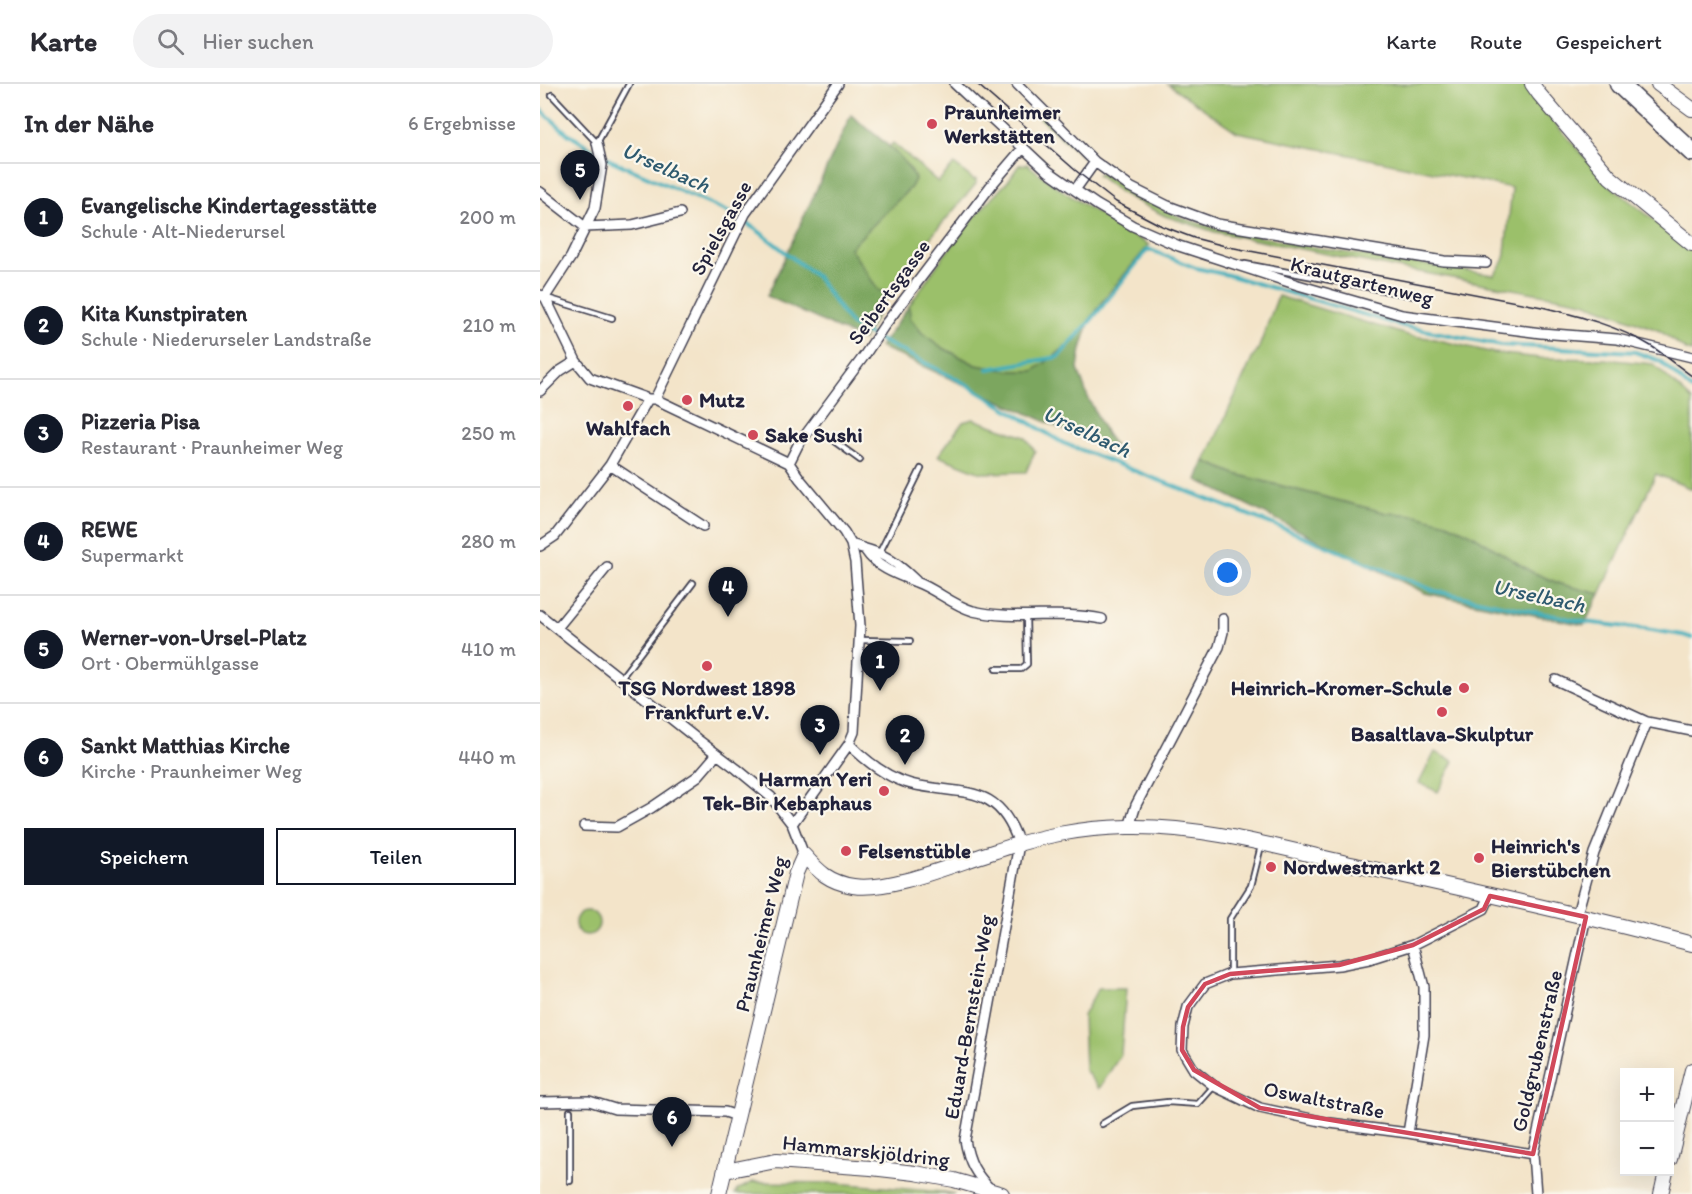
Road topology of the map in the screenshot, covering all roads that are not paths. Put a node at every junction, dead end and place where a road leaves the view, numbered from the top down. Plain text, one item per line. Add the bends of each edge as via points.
1 (629, 84) edge
2 (838, 84) edge
3 (955, 84) edge
4 (1017, 84) edge
5 (1532, 84) edge
6 (1619, 84) edge
7 (1658, 84) edge
8 (552, 95) dead end
9 (1692, 109) edge
10 (597, 143) junction
11 (1023, 148) junction
12 (1692, 152) edge
13 (1095, 162) junction
14 (1075, 190) junction
15 (540, 192) edge
16 (680, 213) dead end
17 (585, 227) junction
18 (1692, 244) edge
19 (1224, 262) junction
20 (1486, 263) dead end
21 (542, 296) edge
22 (1420, 297) dead end
23 (612, 318) dead end
24 (1692, 357) edge
25 (576, 361) junction
26 (540, 391) edge
27 (651, 399) junction
28 (813, 426) junction
29 (860, 460) dead end
30 (789, 463) junction
31 (609, 465) junction
32 (921, 469) dead end
33 (703, 526) dead end
34 (851, 544) junction
35 (540, 546) edge
36 (866, 551) junction
37 (879, 554) junction
38 (607, 567) dead end
39 (918, 582) junction
40 (693, 583) dead end
41 (540, 615) edge
42 (1026, 615) junction
43 (1102, 619) dead end
44 (1223, 619) dead end
45 (557, 628) junction
46 (859, 640) junction
47 (910, 641) dead end
48 (996, 669) dead end
49 (621, 678) junction
50 (1556, 680) dead end
51 (1647, 722) junction
52 (1692, 731) edge
53 (849, 744) junction
54 (717, 754) junction
55 (792, 824) junction
56 (584, 826) dead end
57 (1129, 827) junction
58 (1261, 843) junction
59 (1019, 844) junction
60 (804, 855) junction
61 (1490, 896) junction
62 (1582, 916) junction
63 (1692, 944) edge
64 (1413, 945) junction
65 (1230, 974) junction
66 (1692, 1070) edge
67 (1214, 1086) junction
68 (540, 1102) edge
69 (570, 1112) dead end
70 (737, 1116) junction
71 (1102, 1124) dead end
72 (1408, 1133) junction
73 (1674, 1143) edge
74 (1533, 1154) junction
75 (725, 1171) junction
76 (1665, 1176) edge
77 (570, 1181) dead end
78 (996, 1192) edge
79 (719, 1194) edge
80 (1536, 1194) edge
81 (1661, 1194) edge

1 - 10 lane
2 - 27 street, Spielsgasse via 745,214
3 - 11 street, Krautgartenweg
4 - 13 street, Krautgartenweg
5 - 18 main road via 1610,177
6 - 12 highway
7 - 9 main road
8 - 10 lane
10 - 17 street via 602,165 595,208
11 - 14 street, Krautgartenweg
11 - 28 street, Seibertsgasse via 884,326
13 - 14 street
13 - 20 street, Krautgartenweg via 1130,187 1217,225 1444,261
14 - 19 street, Krautgartenweg via 1133,226
15 - 17 street
16 - 17 street via 632,225
17 - 21 street via 571,257
19 - 22 lane
19 - 24 street, Krautgartenweg via 1402,315 1617,339
21 - 23 lane
21 - 25 street
25 - 26 street
25 - 27 street via 590,378
27 - 30 street
27 - 31 street, Spielsgasse
28 - 29 lane
28 - 30 street, Seibertsgasse
30 - 34 street
31 - 33 street
31 - 35 street, Spielsgasse via 555,536
32 - 37 lane
34 - 36 street
34 - 46 street
36 - 37 street
36 - 39 street via 891,572
37 - 39 street
38 - 45 street
39 - 42 street via 975,611
40 - 49 lane
41 - 45 street, Praunheimer Weg
42 - 43 street via 1086,615
42 - 48 lane via 1028,664 1021,669
44 - 57 street via 1219,647 1136,805
45 - 49 street, Praunheimer Weg
46 - 47 lane
46 - 53 street via 854,732
49 - 54 street, Praunheimer Weg
50 - 51 street
51 - 52 street
51 - 62 street, Goldgrubenstraße via 1594,853
53 - 55 street
53 - 59 street via 871,764 899,780 973,793 989,800 1004,813
54 - 55 street, Praunheimer Weg via 771,797
54 - 56 street via 698,776 617,827
55 - 60 street, Praunheimer Weg
57 - 58 main road via 1186,830
57 - 59 main road via 1079,830
58 - 61 main road
58 - 65 lane via 1251,886 1230,918
59 - 60 main road via 874,887 837,882 820,874
59 - 78 street, Eduard-Bernstein-Weg via 965,1140 973,1169
60 - 70 main road, Praunheimer Weg via 796,873
61 - 62 main road
61 - 64 street, Oswaltstraße via 1484,909
62 - 63 main road
62 - 74 street, Goldgrubenstraße
64 - 65 street, Oswaltstraße via 1339,965
64 - 72 street via 1424,987 1424,1035
65 - 67 street, Oswaltstraße via 1205,984 1188,1007 1183,1027 1182,1050 1194,1070
66 - 73 main road
67 - 71 lane via 1198,1104 1132,1106
67 - 72 street, Oswaltstraße via 1260,1108 1330,1123
68 - 70 street via 589,1101 615,1109 725,1112
69 - 77 lane
70 - 75 main road, Praunheimer Weg
72 - 74 street, Oswaltstraße
74 - 80 street, Goldgrubenstraße
75 - 78 main road, Hammarskjöldring via 776,1161 915,1173
75 - 79 main road, Praunheimer Weg
76 - 81 main road

